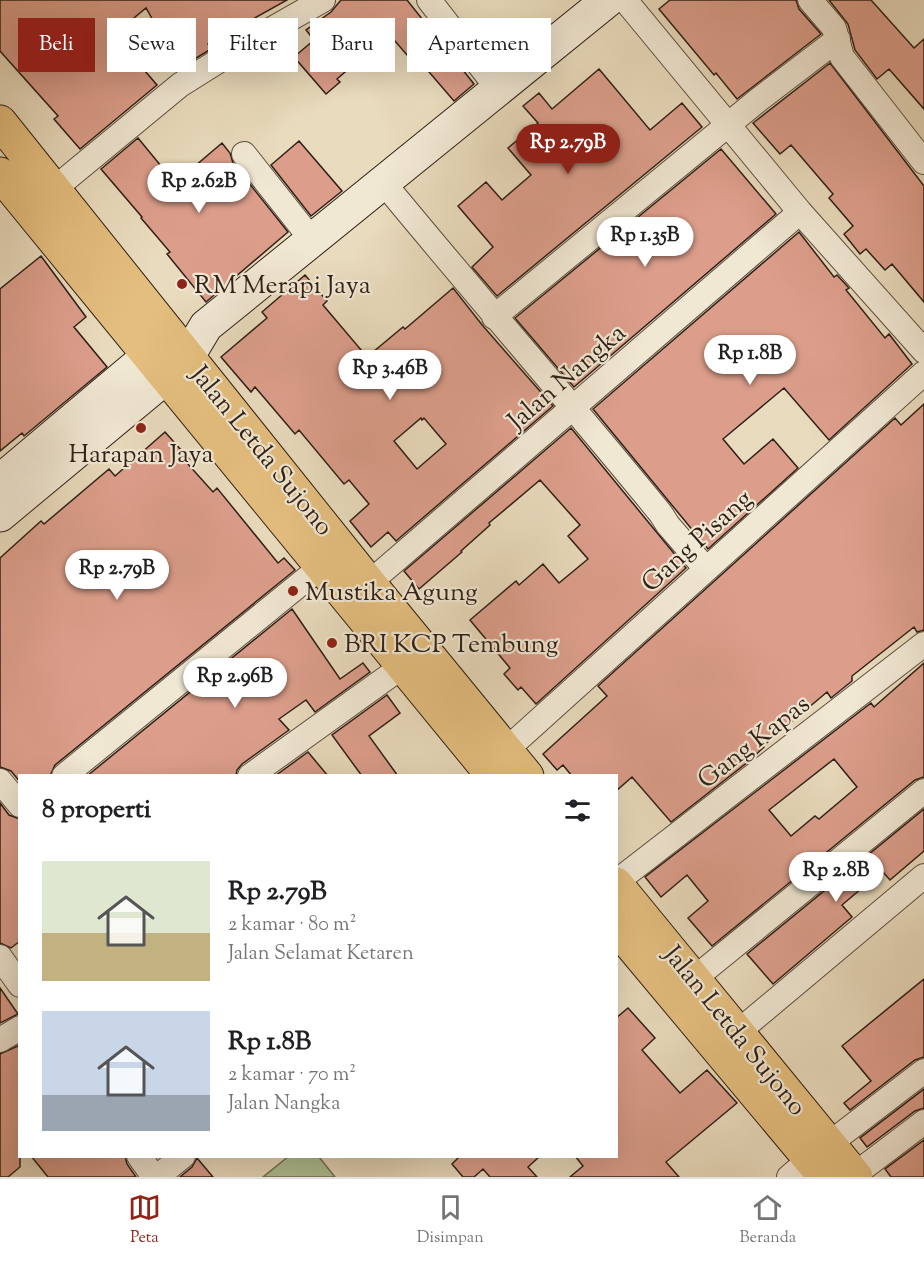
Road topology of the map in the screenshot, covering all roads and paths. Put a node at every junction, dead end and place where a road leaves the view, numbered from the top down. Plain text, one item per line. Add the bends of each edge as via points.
1 (323, 0) edge
2 (429, 0) edge
3 (608, 0) edge
4 (625, 0) edge
5 (810, 0) edge
6 (838, 39) junction
7 (498, 89) junction
8 (0, 122) edge
9 (728, 125) junction
10 (244, 154) dead end
11 (924, 162) edge
12 (0, 174) edge
13 (383, 183) junction
14 (54, 189) junction
15 (800, 212) junction
16 (312, 240) junction
17 (494, 317) junction
18 (924, 351) edge
19 (168, 356) junction
20 (924, 373) edge
21 (574, 407) junction
22 (0, 481) edge
23 (0, 515) edge
24 (321, 567) junction
25 (706, 569) junction
26 (369, 583) junction
27 (924, 644) edge
28 (403, 666) junction
29 (493, 768) edge
30 (66, 774) edge
31 (253, 774) edge
32 (518, 774) edge
33 (0, 781) edge
34 (924, 792) edge
35 (18, 803) edge
36 (924, 876) edge
37 (618, 881) edge
38 (618, 885) edge
39 (618, 929) edge
40 (8, 956) edge
41 (695, 978) junction
42 (18, 980) edge
43 (18, 1029) edge
44 (738, 1032) junction
45 (0, 1040) edge
46 (924, 1071) edge
47 (924, 1122) edge
48 (141, 1158) edge
49 (180, 1158) edge
50 (827, 1168) edge
51 (155, 1177) edge

1 - 14 street via 180,85
2 - 7 street
3 - 7 street
4 - 9 street
5 - 6 street via 834,28
6 - 9 street
6 - 11 street via 842,57
7 - 13 street
8 - 14 highway, Jalan Letda Sujono
9 - 15 street
9 - 17 street
10 - 16 street
12 - 19 highway, Jalan Letda Sujono
13 - 16 street
13 - 17 street
14 - 19 highway, Jalan Letda Sujono
15 - 18 street
15 - 21 street, Jalan Nangka
16 - 19 street
17 - 21 street
19 - 22 street
19 - 23 street
19 - 24 highway, Jalan Letda Sujono
19 - 26 highway, Jalan Letda Sujono
20 - 25 street, Gang Pisang
21 - 25 street
21 - 26 street, Jalan Nangka
24 - 28 highway, Jalan Letda Sujono
24 - 30 street
25 - 29 street, Gang Pisang
26 - 29 highway, Jalan Letda Sujono
27 - 37 street, Gang Kapas
28 - 29 highway, Jalan Letda Sujono
28 - 31 street
29 - 32 highway, Jalan Letda Sujono
33 - 35 street
34 - 41 street
36 - 44 street
38 - 41 highway, Jalan Letda Sujono
39 - 50 highway, Jalan Letda Sujono
40 - 42 street
41 - 44 highway, Jalan Letda Sujono
43 - 45 street
44 - 50 highway, Jalan Letda Sujono
46 - 50 street
47 - 50 street
48 - 51 street
49 - 51 street

